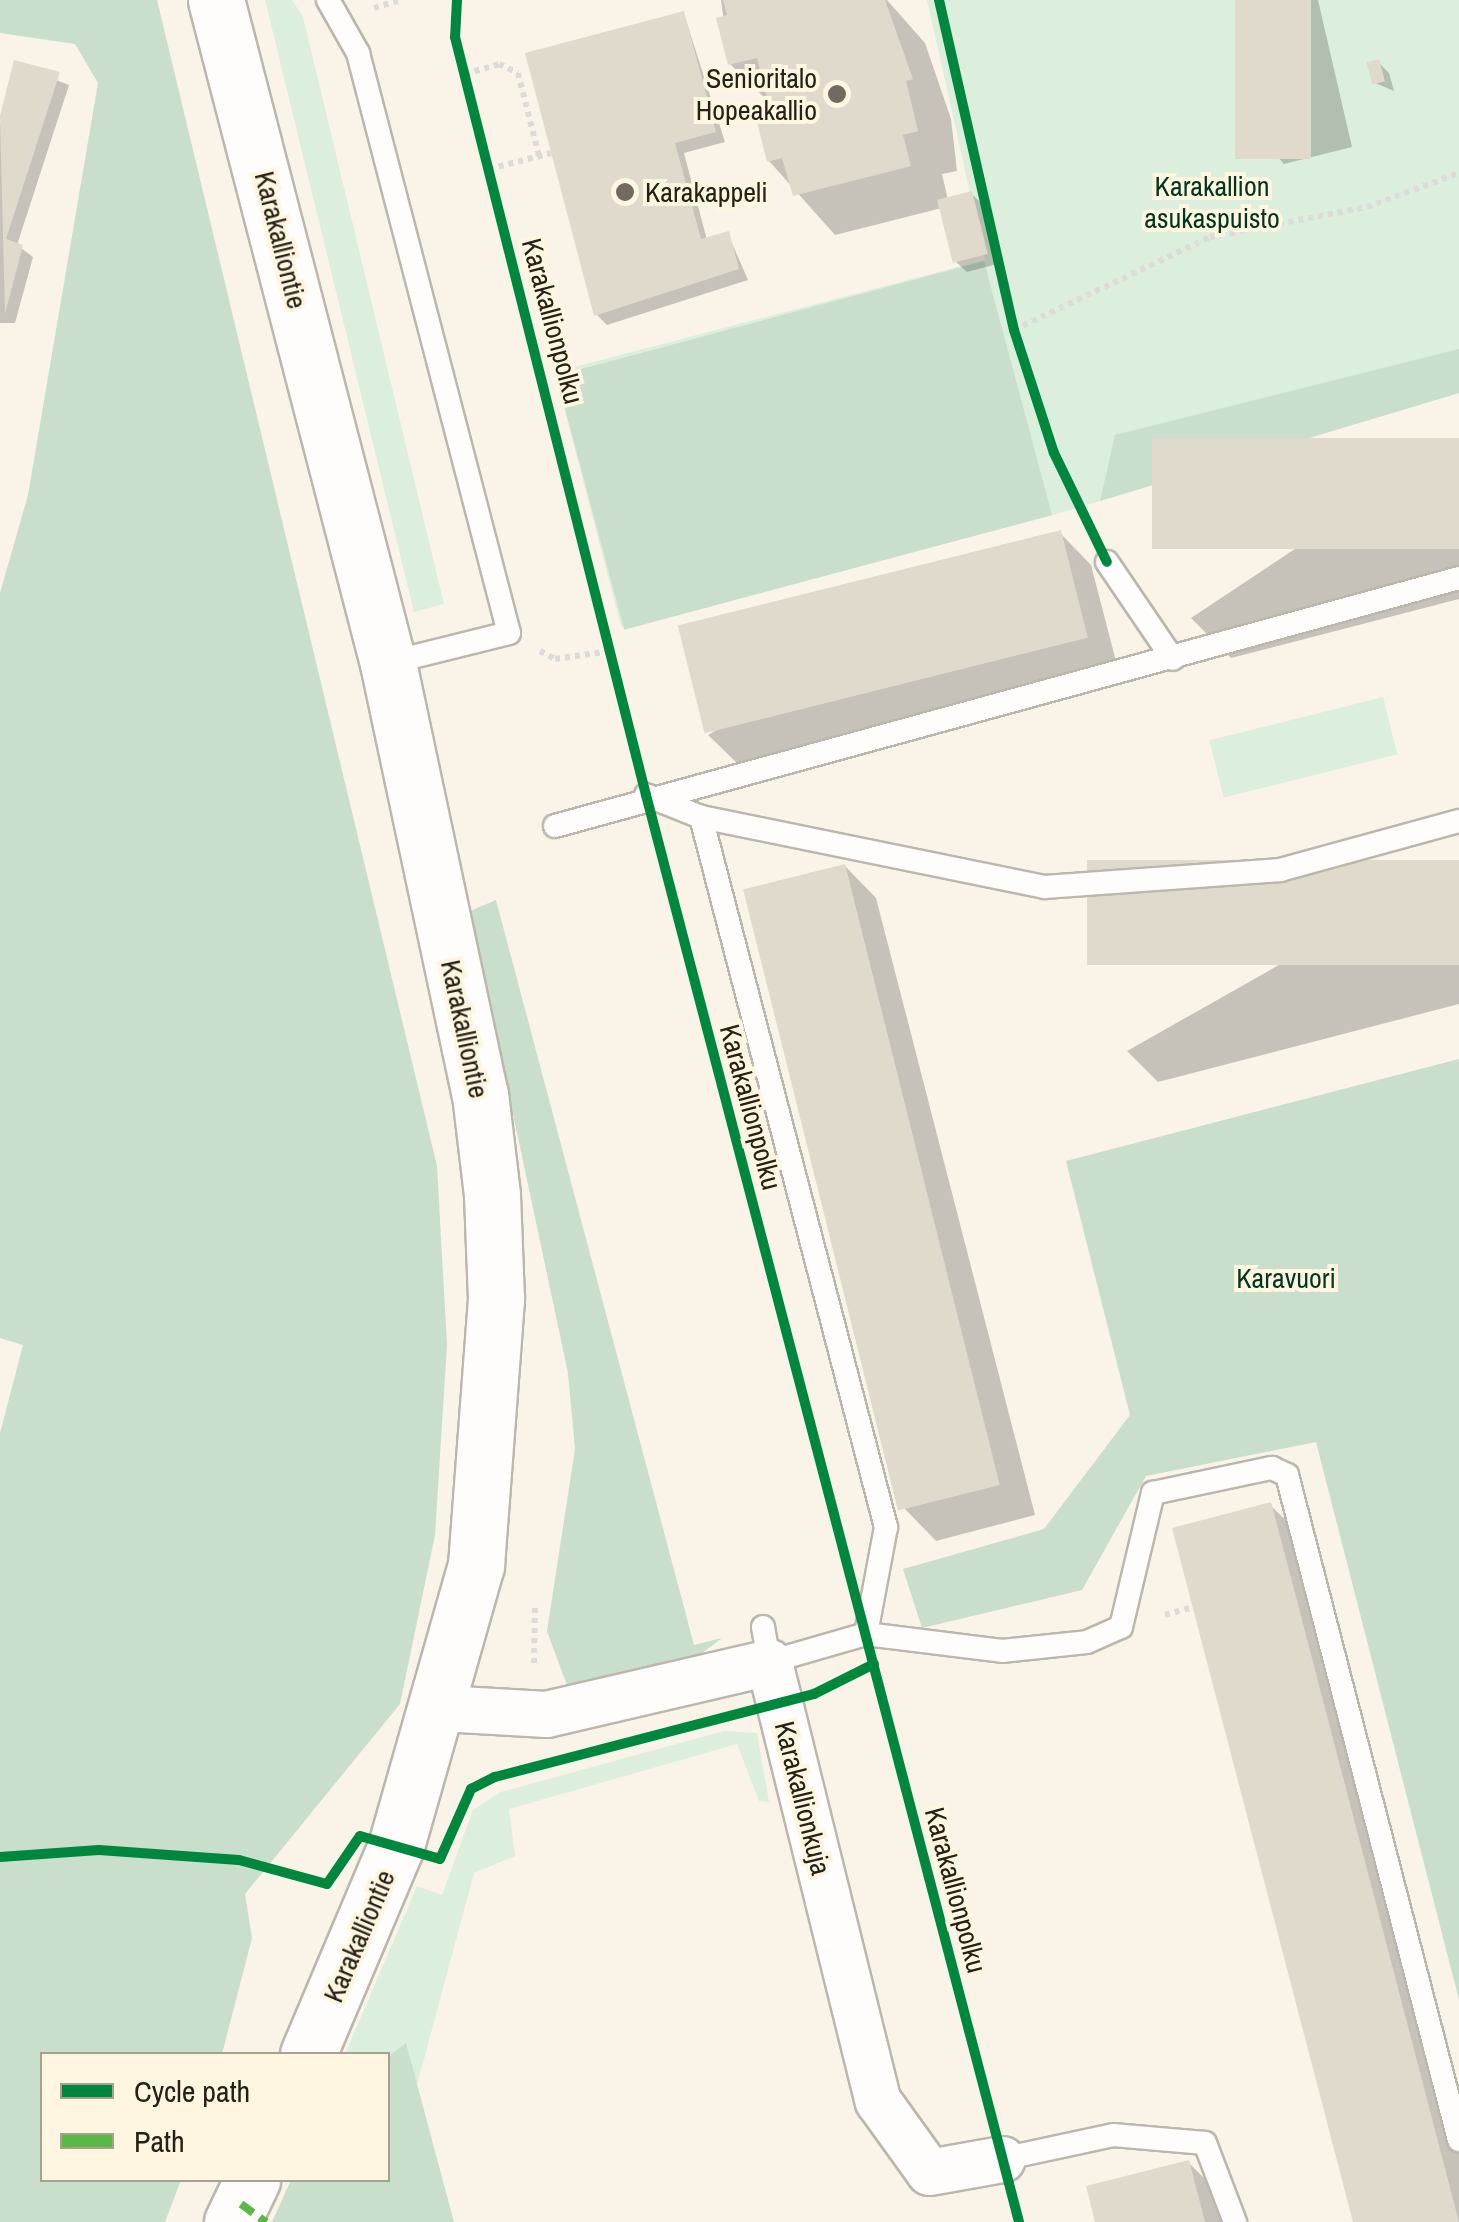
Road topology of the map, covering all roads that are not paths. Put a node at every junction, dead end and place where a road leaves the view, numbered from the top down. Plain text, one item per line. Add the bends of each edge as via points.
1 (216, 0) edge
2 (328, 0) edge
3 (1107, 562) dead end
4 (1459, 578) edge
5 (1173, 659) junction
6 (388, 663) junction
7 (646, 794) junction
8 (701, 816) junction
9 (1459, 821) edge
10 (555, 826) dead end
11 (866, 1634) junction
12 (766, 1645) junction
13 (442, 1708) junction
14 (309, 2052) edge
15 (1459, 2140) edge
16 (1002, 2159) joint
17 (251, 2182) edge
18 (232, 2222) edge
19 (1235, 2222) edge

1 - 6 street, Karakalliontie
2 - 6 lane via 358,53 508,633
3 - 5 lane
4 - 5 lane
5 - 7 lane
6 - 13 street, Karakalliontie via 480,1094 492,1195 496,1299 480,1530
7 - 8 lane
7 - 10 lane
8 - 9 lane via 1045,887 1280,870
8 - 11 lane via 886,1527
11 - 12 lane
11 - 15 lane via 1002,1651 1087,1642 1120,1627 1153,1492 1272,1468 1287,1475
12 - 13 street via 546,1714
12 - 16 street, Karakallionkuja via 878,2101 929,2172
13 - 14 street, Karakalliontie via 366,1925
16 - 19 lane via 1112,2134 1205,2142
17 - 18 street

